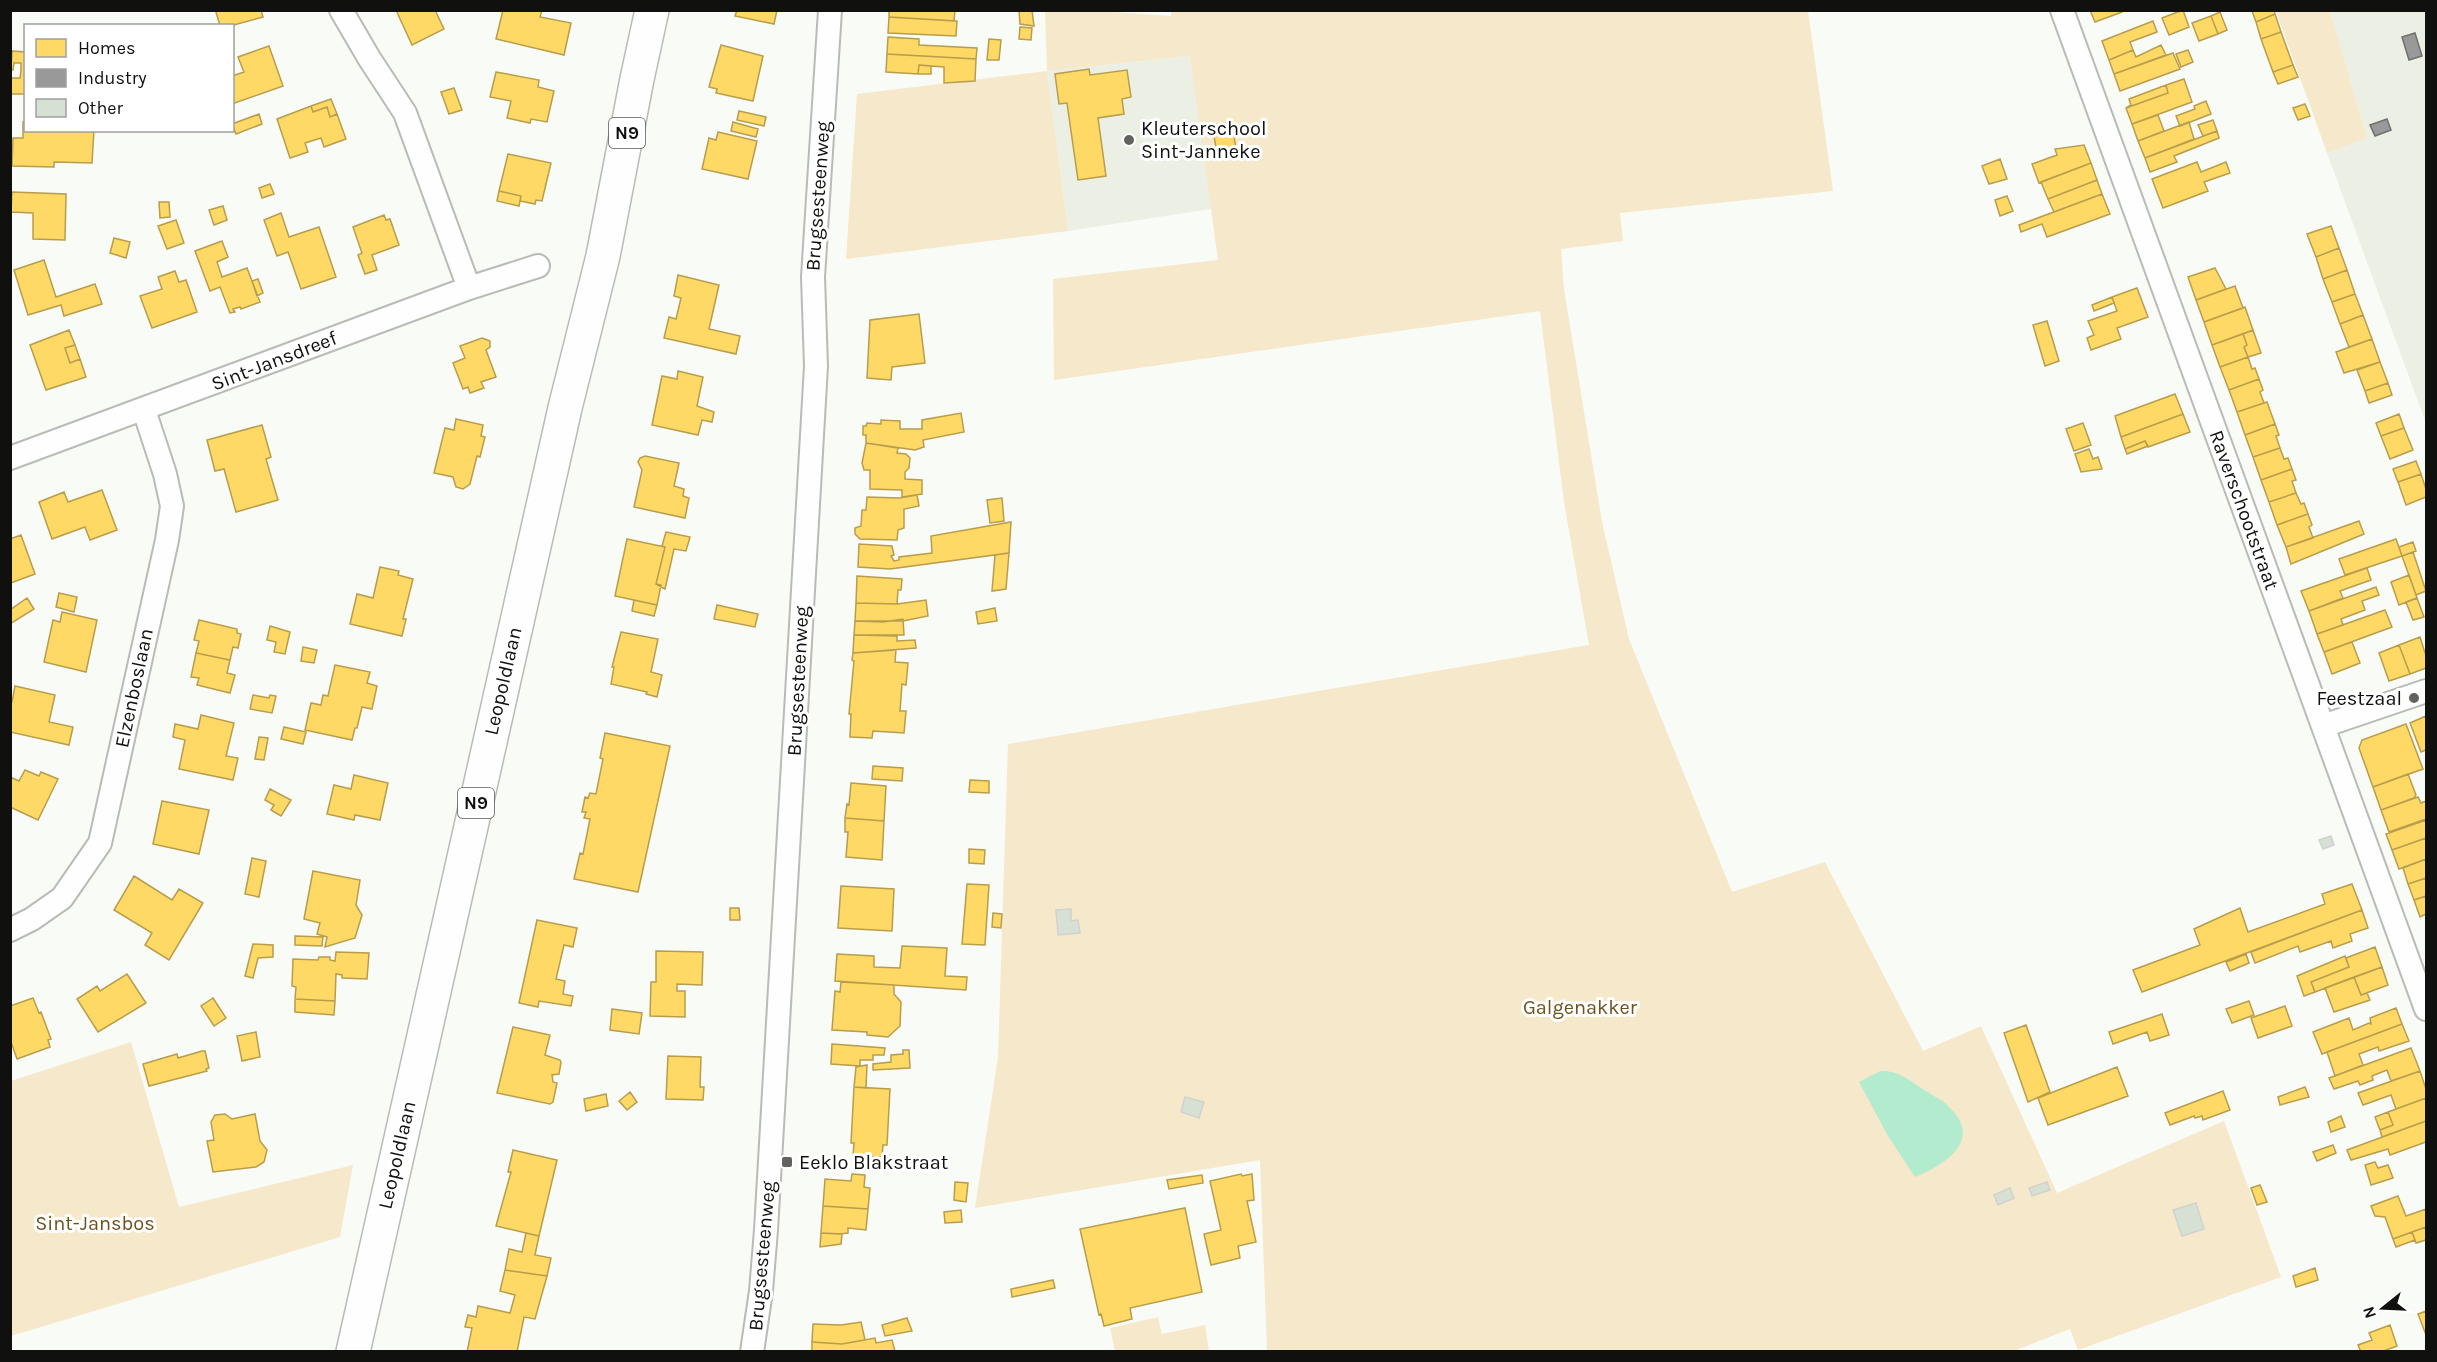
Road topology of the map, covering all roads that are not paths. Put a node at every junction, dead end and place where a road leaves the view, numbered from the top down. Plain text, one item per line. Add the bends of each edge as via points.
1 (341, 10) edge
2 (652, 10) edge
3 (830, 10) edge
4 (2062, 10) edge
5 (538, 266) dead end
6 (469, 288) junction
7 (144, 410) junction
8 (11, 455) edge
9 (2427, 691) edge
10 (2323, 726) junction
11 (10, 930) edge
12 (2427, 1009) edge
13 (353, 1352) edge
14 (752, 1352) edge

1 - 6 street via 405,113
2 - 13 main road, Leopoldlaan / N9 via 603,256 549,476
3 - 14 street, Brugsesteenweg via 813,277 816,366 789,848 765,1240
4 - 10 street, Raverschootstraat
5 - 6 street, Sint-Jansdreef
6 - 7 street, Sint-Jansdreef
7 - 8 street, Sint-Jansdreef
7 - 11 street, Elzenboslaan via 172,506 100,843 62,898
9 - 10 street
10 - 12 street, Raverschootstraat

